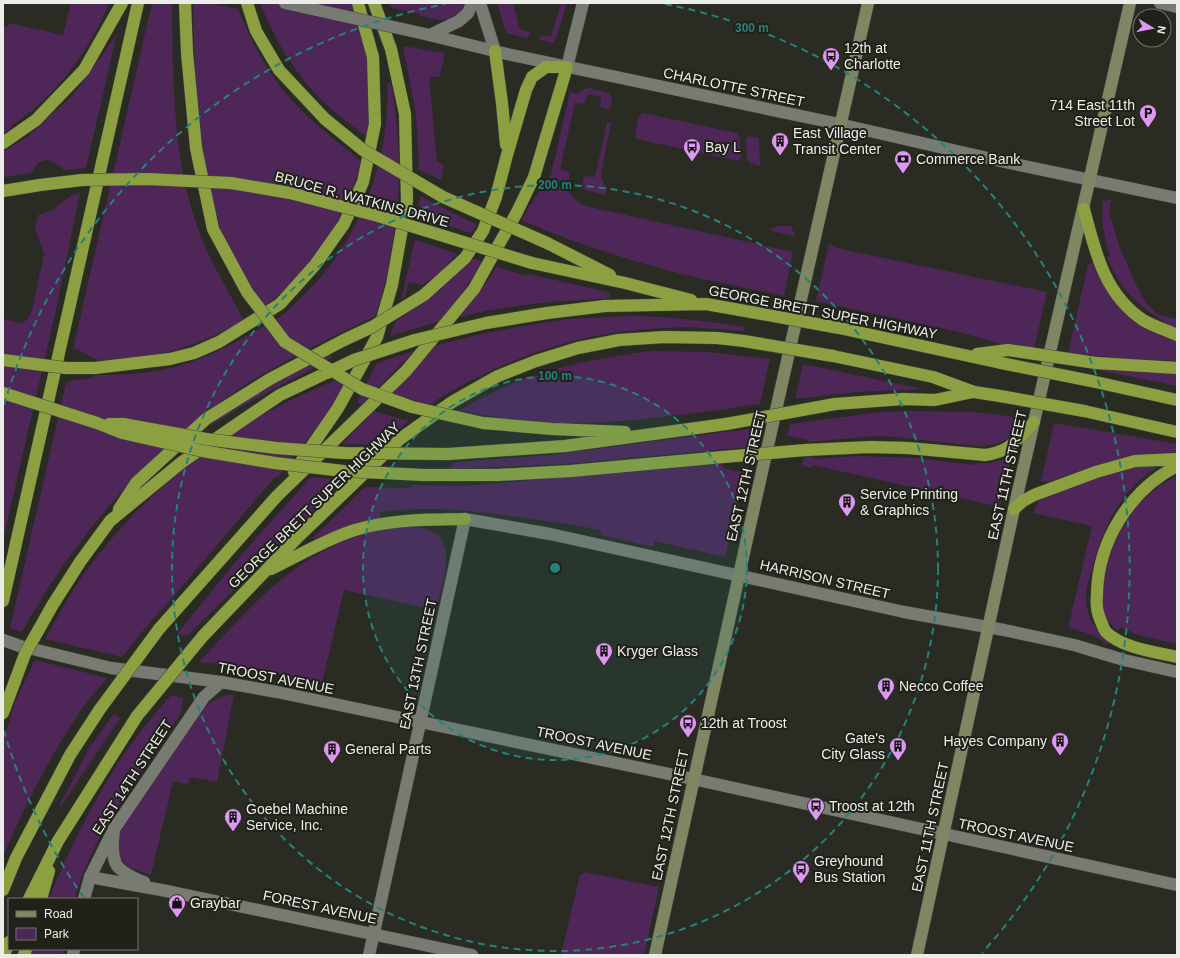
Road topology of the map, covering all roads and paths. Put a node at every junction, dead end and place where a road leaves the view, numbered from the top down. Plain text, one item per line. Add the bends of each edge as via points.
1 (122, 3) edge
2 (138, 3) edge
3 (185, 3) edge
4 (246, 3) edge
5 (285, 3) edge
6 (358, 3) edge
7 (374, 3) edge
8 (472, 3) edge
9 (480, 3) edge
10 (583, 3) edge
11 (868, 3) edge
12 (1130, 3) edge
13 (1160, 3) edge
14 (1177, 6) edge
15 (427, 35) junction
16 (495, 51) junction
17 (567, 67) junction
18 (840, 124) junction
19 (3, 143) edge
20 (506, 155) junction
21 (1090, 180) junction
22 (3, 192) edge
23 (1177, 198) edge
24 (1084, 209) junction
25 (625, 283) junction
26 (706, 304) junction
27 (1177, 335) edge
28 (969, 355) junction
29 (3, 360) edge
30 (1176, 368) edge
31 (974, 392) junction
32 (3, 393) edge
33 (1177, 400) edge
34 (1034, 422) junction
35 (97, 423) junction
36 (1177, 432) edge
37 (654, 434) junction
38 (1177, 459) edge
39 (1177, 466) edge
40 (277, 496) junction
41 (1014, 509) junction
42 (465, 519) junction
43 (110, 521) junction
44 (264, 572) junction
45 (739, 575) junction
46 (3, 602) edge
47 (989, 628) junction
48 (3, 640) edge
49 (1177, 657) edge
50 (1177, 672) edge
51 (221, 682) junction
52 (3, 712) edge
53 (420, 723) junction
54 (693, 779) junction
55 (114, 828) junction
56 (944, 835) junction
57 (58, 840) junction
58 (90, 877) junction
59 (1177, 885) edge
60 (3, 890) edge
61 (172, 892) junction
62 (29, 898) edge
63 (41, 898) edge
64 (84, 898) edge
65 (374, 933) junction
66 (8, 945) edge
67 (4, 955) edge
68 (369, 955) edge
69 (472, 955) edge
70 (654, 955) edge
71 (917, 955) edge

1 - 19 highway via 84,70 36,120
2 - 46 highway
3 - 37 highway, bridge via 196,148 213,229 247,292 285,342 362,389 412,407 483,423
4 - 25 highway, bridge via 256,31 279,70 325,119 363,150 442,197 547,243
5 - 15 street, CHARLOTTE STREET, bridge
6 - 29 highway, bridge via 373,57 375,124 363,182 344,224 315,265 280,304 219,342 194,353 170,359 95,368 66,368
7 - 40 highway via 391,49 405,114 407,201 392,285 377,337 338,408
8 - 15 street via 468,13 459,21
9 - 16 street
10 - 17 street
11 - 18 main road, EAST 12TH STREET
12 - 21 main road, EAST 11TH STREET
13 - 14 street
15 - 16 street, CHARLOTTE STREET
16 - 17 street, CHARLOTTE STREET
16 - 20 highway
17 - 18 street, CHARLOTTE STREET
17 - 20 highway via 546,68 532,77
17 - 40 highway via 534,177 474,289 406,371
18 - 21 street, CHARLOTTE STREET
18 - 45 main road, EAST 12TH STREET
20 - 43 highway, bridge via 496,197 483,231 465,258 424,295 372,327 270,379 206,419 136,484
21 - 23 street, CHARLOTTE STREET
21 - 24 main road, EAST 11TH STREET
22 - 25 highway, BRUCE R. WATKINS DRIVE, bridge via 82,180 231,183 290,193 371,214 532,263
24 - 27 highway via 1097,254 1112,290 1124,304 1144,320
24 - 34 main road, EAST 11TH STREET
25 - 26 highway, BRUCE R. WATKINS DRIVE
26 - 28 highway, GEORGE BRETT SUPER HIGHWAY, bridge
26 - 43 highway, GEORGE BRETT SUPER HIGHWAY, bridge via 605,306 547,312 415,340 354,360 280,395 182,462
28 - 30 highway, bridge via 1008,350 1096,363
28 - 33 highway, GEORGE BRETT SUPER HIGHWAY, bridge
31 - 36 highway, GEORGE BRETT SUPER HIGHWAY, bridge via 1084,411
31 - 37 highway, bridge via 935,400 903,399 836,404
31 - 44 highway, GEORGE BRETT SUPER HIGHWAY, bridge via 933,377 833,356 717,338 664,337 618,340 578,348 498,376 452,402 400,439
32 - 35 highway, bridge
34 - 35 highway, bridge via 1016,442 996,454 885,447 806,450 497,475 343,471 275,463 129,434
34 - 41 main road, EAST 11TH STREET
35 - 37 highway, bridge via 123,424 276,448 344,453 448,454 565,446
38 - 41 highway via 1135,461 1096,472 1034,495
39 - 49 highway via 1136,497 1118,522 1104,551 1097,582 1096,611 1105,631 1124,644
40 - 60 highway, bridge via 159,629 100,709 70,755 16,858
41 - 47 main road, EAST 11TH STREET
42 - 44 highway via 404,521 354,530
42 - 45 street, HARRISON STREET via 550,534
42 - 53 street, EAST 13TH STREET
43 - 52 highway, GEORGE BRETT SUPER HIGHWAY, bridge via 80,562 25,654
44 - 57 highway, GEORGE BRETT SUPER HIGHWAY, bridge via 203,636 137,716
45 - 47 street, HARRISON STREET
45 - 54 main road, EAST 12TH STREET
47 - 50 street, HARRISON STREET via 1074,645
47 - 56 main road, EAST 11TH STREET
48 - 51 street, TROOST AVENUE via 111,668
51 - 53 street, TROOST AVENUE
51 - 55 street, EAST 14TH STREET via 204,697
53 - 54 street, TROOST AVENUE
53 - 65 street, EAST 13TH STREET
54 - 56 street, TROOST AVENUE
54 - 70 main road, EAST 12TH STREET
55 - 58 street, EAST 14TH STREET
55 - 61 street via 112,848 116,865 139,880
56 - 59 street, TROOST AVENUE
56 - 71 main road, EAST 11TH STREET
57 - 62 highway, GEORGE BRETT SUPER HIGHWAY
57 - 63 highway
58 - 61 street, FOREST AVENUE
58 - 64 street, EAST 14TH STREET
61 - 65 street, FOREST AVENUE
65 - 68 street, EAST 13TH STREET
65 - 69 street, FOREST AVENUE
66 - 67 highway

